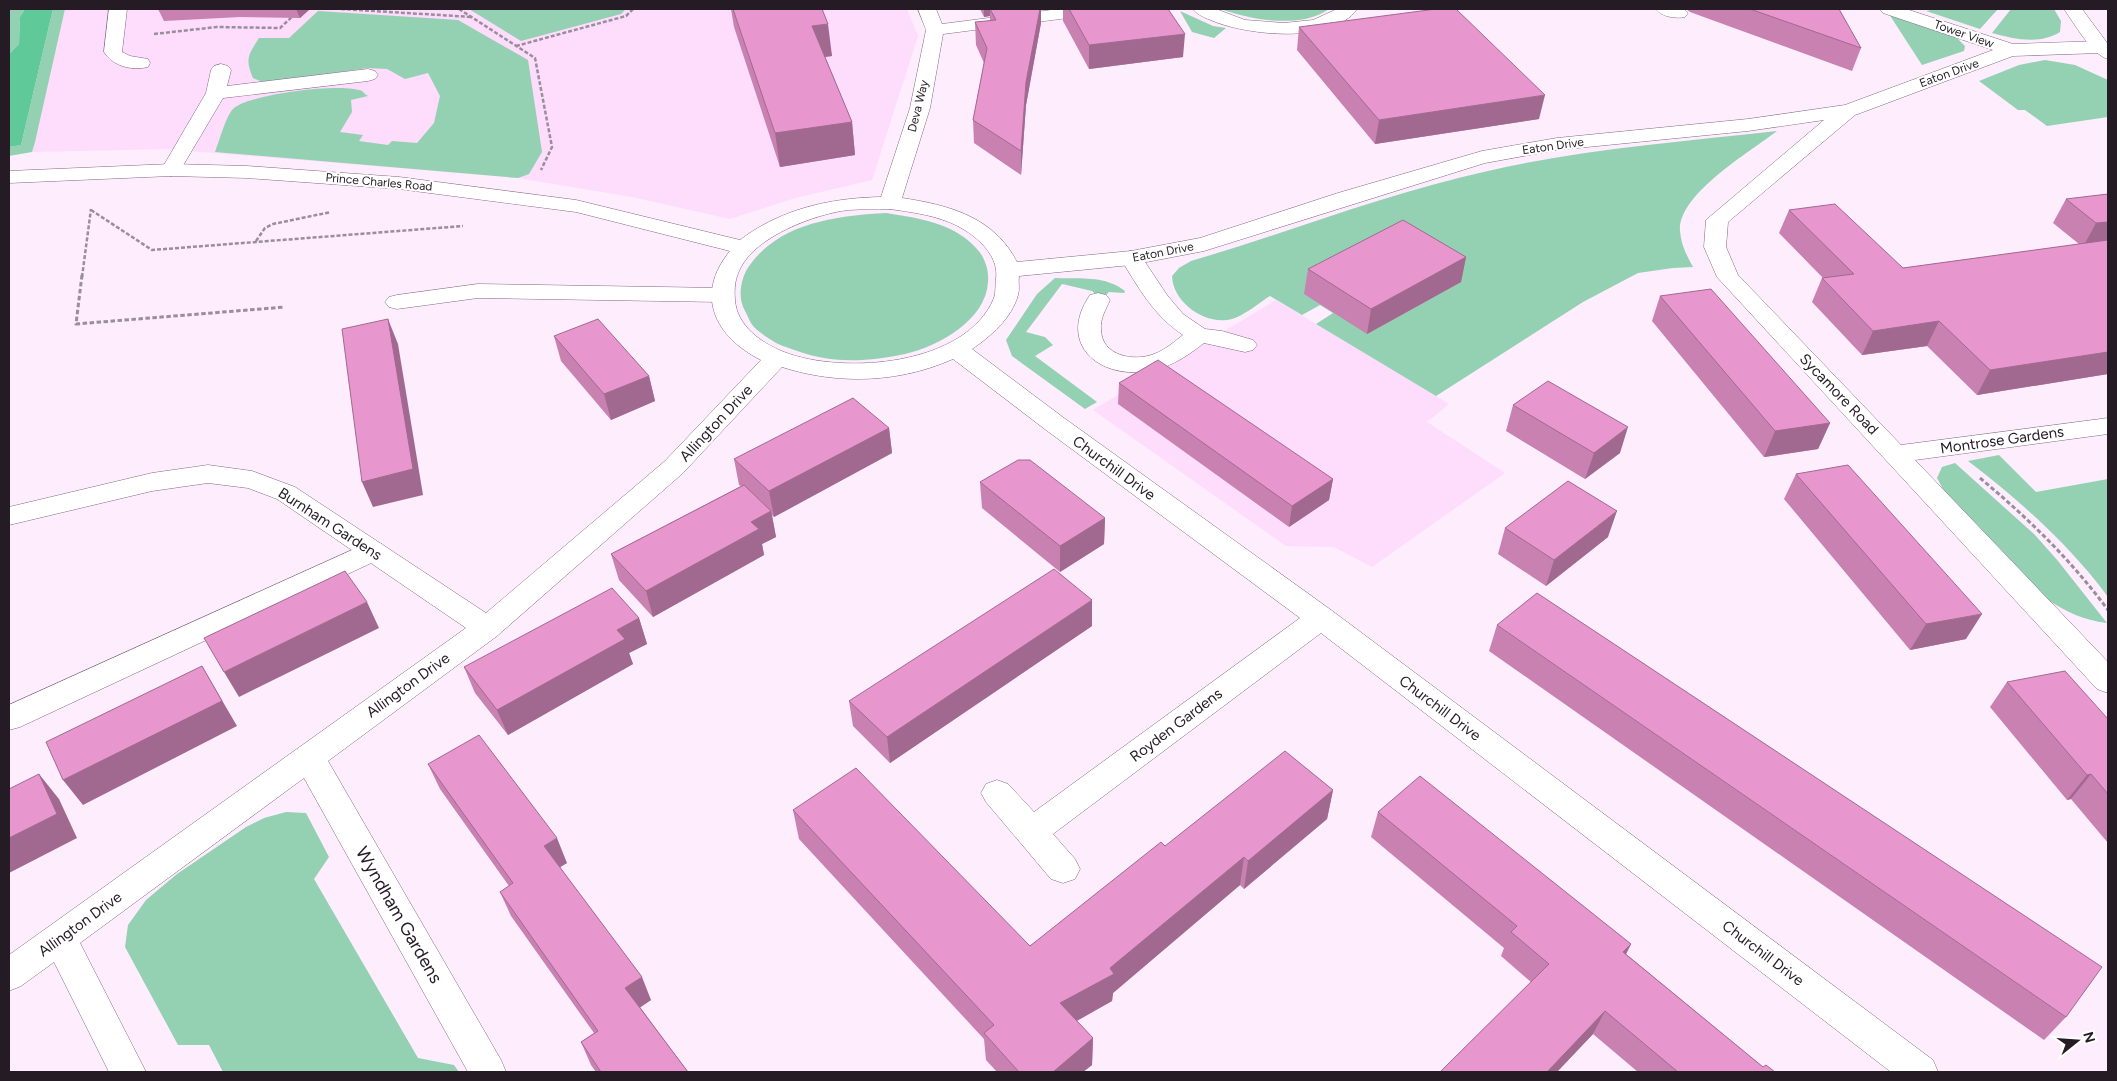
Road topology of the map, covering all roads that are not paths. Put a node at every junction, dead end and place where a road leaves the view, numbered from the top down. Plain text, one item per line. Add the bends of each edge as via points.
1 (118, 9) edge
2 (927, 9) edge
3 (1099, 9) edge
4 (1202, 9) edge
5 (1348, 9) edge
6 (1888, 9) edge
7 (2073, 9) edge
8 (935, 30) junction
9 (2011, 50) junction
10 (2105, 50) edge
11 (141, 63) dead end
12 (221, 70) dead end
13 (368, 74) dead end
14 (216, 92) junction
15 (1849, 110) junction
16 (171, 170) junction
17 (9, 177) edge
18 (890, 203) junction
19 (744, 248) junction
20 (1131, 258) junction
21 (1008, 270) junction
22 (721, 295) junction
23 (1098, 300) dead end
24 (397, 302) dead end
25 (1199, 335) junction
26 (1245, 345) dead end
27 (956, 349) junction
28 (776, 359) junction
29 (2108, 426) edge
30 (1896, 454) junction
31 (9, 516) edge
32 (372, 550) junction
33 (1321, 618) junction
34 (487, 628) junction
35 (2097, 654) edge
36 (2108, 681) edge
37 (9, 718) edge
38 (309, 757) junction
39 (997, 793) dead end
40 (1032, 832) junction
41 (1063, 869) dead end
42 (60, 938) junction
43 (9, 975) edge
44 (128, 1072) edge
45 (488, 1072) edge
46 (1920, 1072) edge

1 - 11 street via 113,52 122,60
2 - 8 street
3 - 8 street
4 - 5 street via 1247,25 1275,28 1303,27 1327,21
6 - 9 street, Tower View
7 - 10 street
8 - 18 street, Deva Way via 920,108
9 - 10 street, Eaton Drive
9 - 15 street, Eaton Drive
12 - 14 street
13 - 14 street
14 - 16 street
15 - 20 street, Eaton Drive via 1748,125 1557,144 1482,157 1204,244
15 - 30 street, Sycamore Road via 1717,220 1715,247 1728,277
16 - 17 street, Prince Charles Road
16 - 19 street, Prince Charles Road via 365,180 576,206
18 - 19 street via 848,204 808,213 772,228
18 - 21 street via 932,210 968,224 995,244
19 - 22 street via 727,271
20 - 21 street, Eaton Drive
20 - 25 street via 1175,319
21 - 27 street via 1006,298 989,325
22 - 24 street via 478,291
22 - 28 street via 727,320 746,342
23 - 25 street via 1088,333 1100,354 1115,362 1129,366 1164,359
25 - 26 street
27 - 28 street via 914,365 867,372 819,370
27 - 33 street, Churchill Drive
28 - 34 street, Allington Drive via 674,467
29 - 30 street, Montrose Gardens
30 - 35 street, Sycamore Road
31 - 32 street, Burnham Gardens via 152,482 208,474 252,480 286,493
32 - 34 street, Burnham Gardens
32 - 37 street
33 - 40 street, Royden Gardens
33 - 46 street, Churchill Drive
34 - 38 street, Allington Drive
35 - 36 street, Sycamore Road
38 - 42 street, Allington Drive
38 - 45 street, Wyndham Gardens
39 - 40 street
40 - 41 street
42 - 43 street, Allington Drive
42 - 44 street

